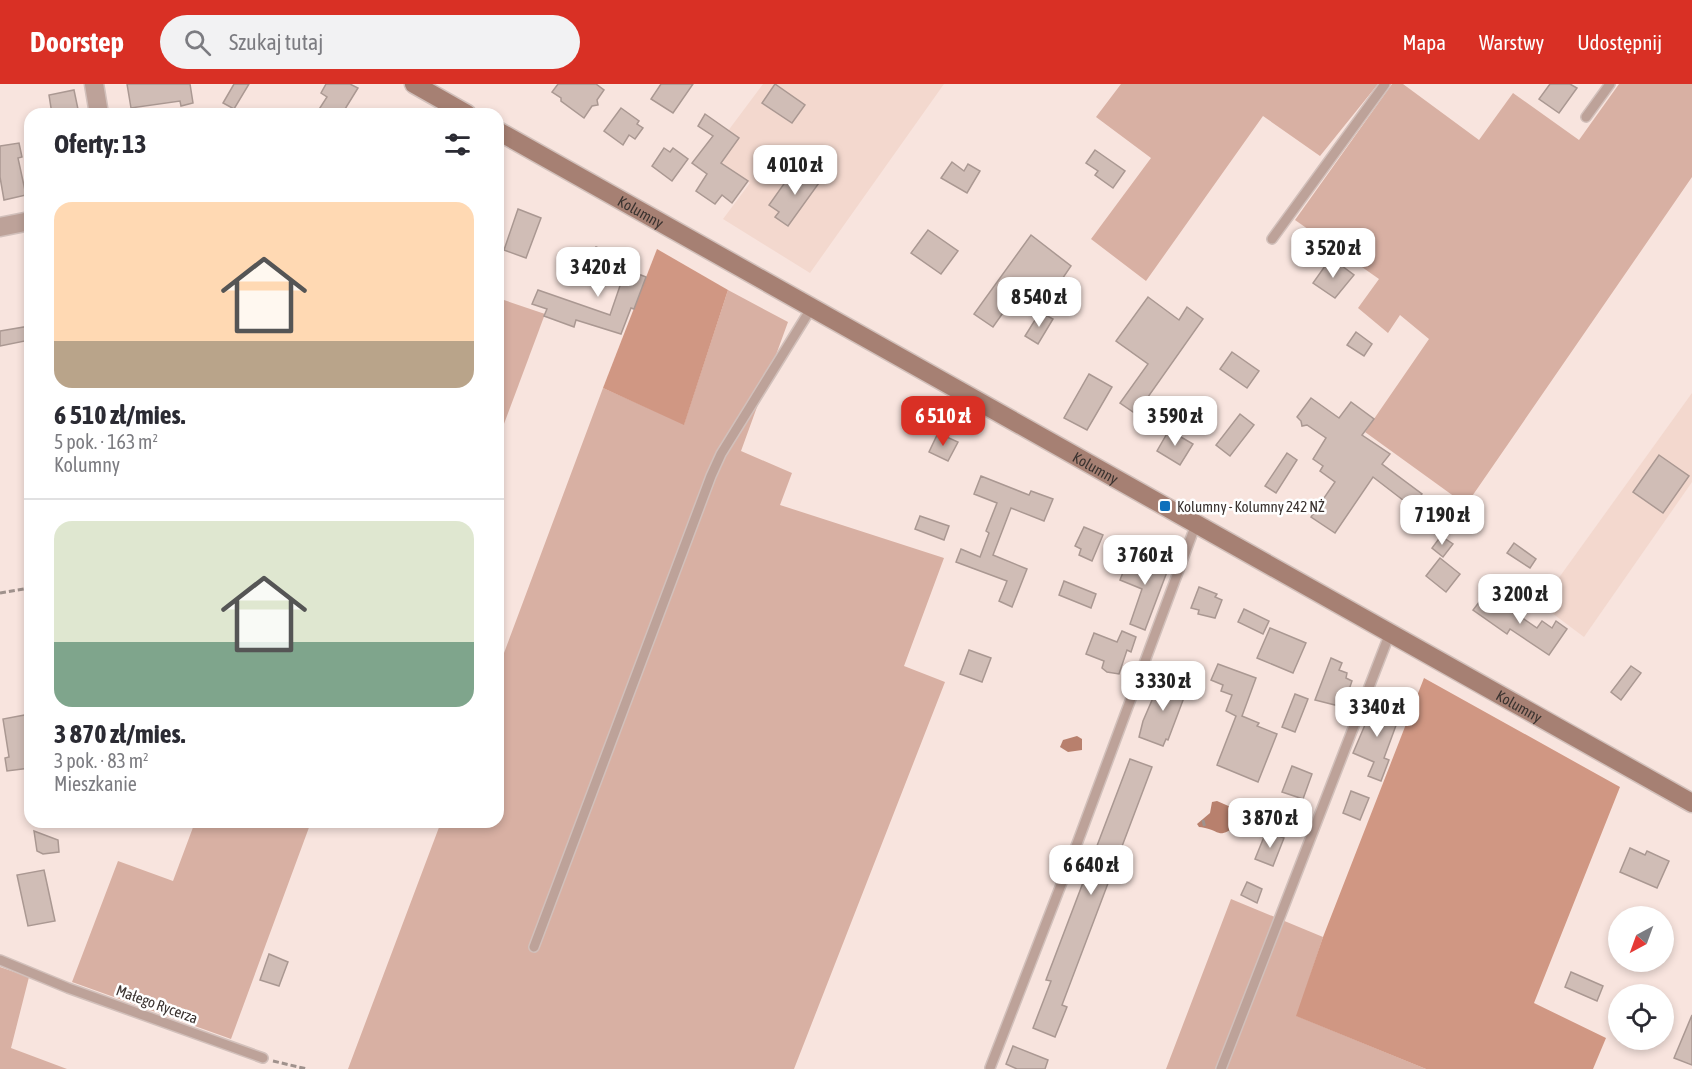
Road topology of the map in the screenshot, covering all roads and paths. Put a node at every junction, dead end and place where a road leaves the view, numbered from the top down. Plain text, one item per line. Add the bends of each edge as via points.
1 (94, 84) edge
2 (414, 84) edge
3 (1384, 84) edge
4 (1610, 84) edge
5 (98, 108) edge
6 (456, 108) edge
7 (1586, 117) dead end
8 (504, 134) edge
9 (24, 222) edge
10 (0, 227) edge
11 (1272, 239) dead end
12 (812, 307) junction
13 (1196, 524) junction
14 (24, 589) edge
15 (0, 593) edge
16 (1390, 633) junction
17 (1692, 803) edge
18 (1203, 820) dead end
19 (1205, 828) dead end
20 (534, 947) dead end
21 (0, 960) edge
22 (263, 1058) joint
23 (990, 1068) edge
24 (307, 1069) edge
25 (1221, 1069) edge

1 - 5 street
2 - 6 street
3 - 11 lane
4 - 7 lane
8 - 12 street, Kolumny
9 - 10 street
12 - 13 street, Kolumny
12 - 20 lane via 714,469
13 - 16 street, Kolumny
13 - 23 lane
14 - 15 path
16 - 17 street, Kolumny
16 - 25 lane
18 - 19 path
21 - 22 lane, Małego Rycerza
22 - 24 path

